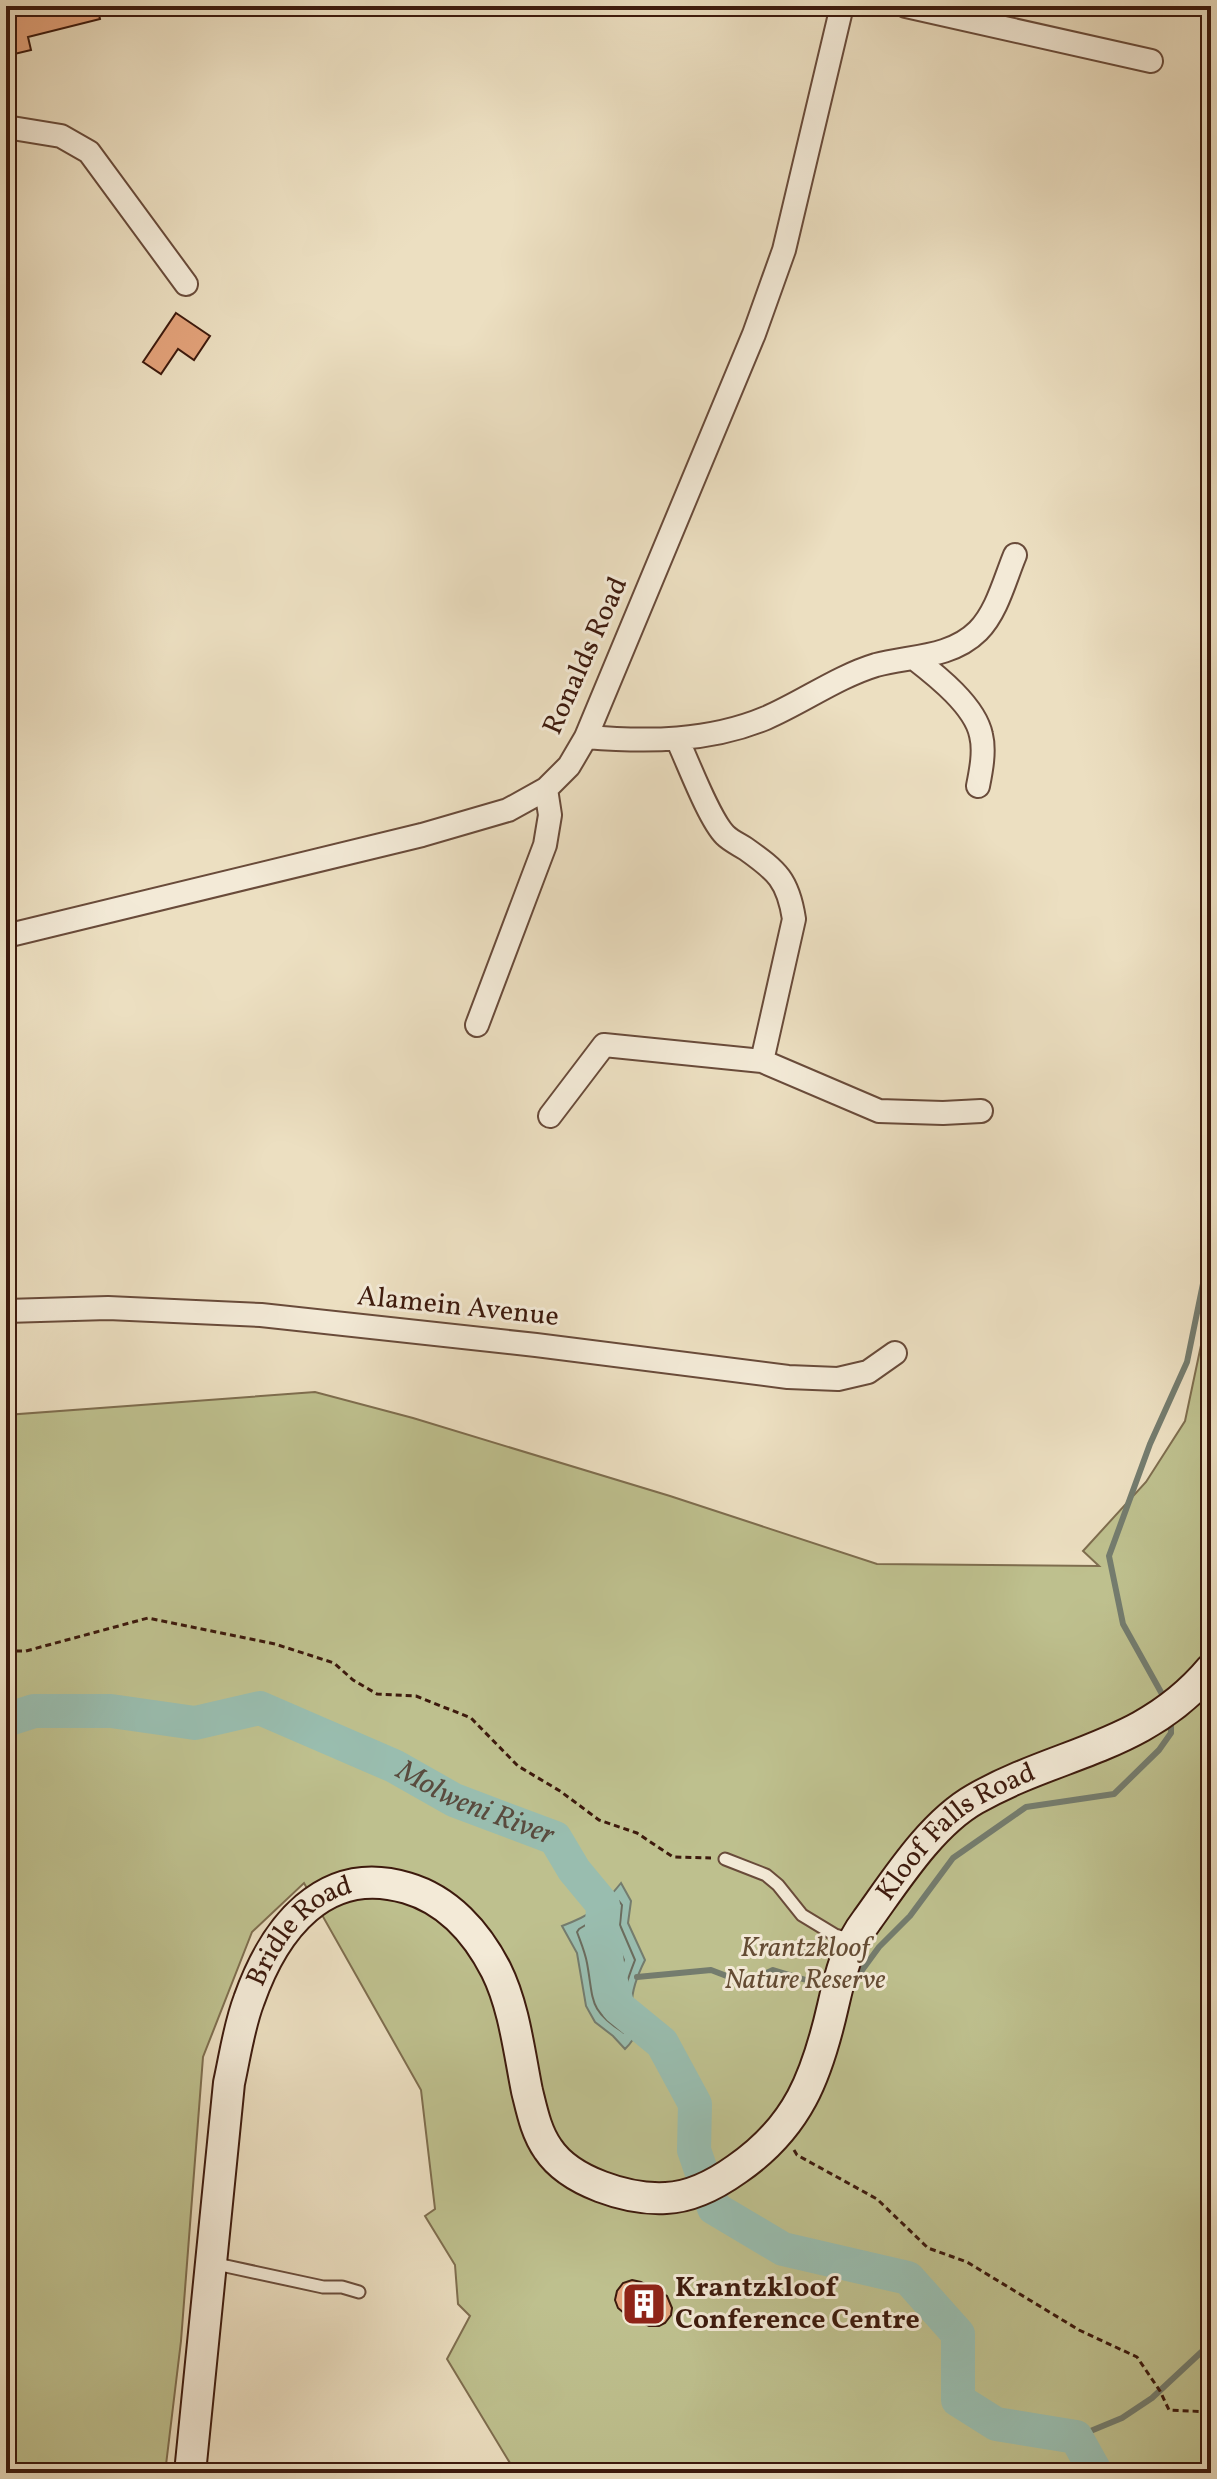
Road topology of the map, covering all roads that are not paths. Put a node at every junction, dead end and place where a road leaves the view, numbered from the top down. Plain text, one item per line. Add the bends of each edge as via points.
1 (842, 6) edge
2 (906, 6) edge
3 (1151, 61) dead end
4 (6, 127) edge
5 (186, 284) dead end
6 (1015, 555) dead end
7 (915, 659) junction
8 (586, 737) junction
9 (677, 739) junction
10 (978, 786) dead end
11 (546, 789) junction
12 (6, 936) edge
13 (477, 1025) dead end
14 (762, 1061) junction
15 (981, 1111) dead end
16 (550, 1116) dead end
17 (6, 1311) edge
18 (895, 1353) dead end
19 (1211, 1669) edge
20 (725, 1859) road end
21 (844, 1964) junction
22 (782, 2130) joint
23 (211, 2263) junction
24 (359, 2292) dead end
25 (190, 2473) edge

1 - 8 street, Ronalds Road via 774,278
2 - 3 street
4 - 5 street via 61,136 89,152
6 - 7 street via 979,630 964,642
7 - 9 street via 876,665 724,732
7 - 10 street via 972,715 981,735
8 - 9 street
8 - 11 street, Ronalds Road via 569,766
9 - 14 street via 725,835 771,867 791,898 794,919
11 - 12 street, Ronalds Road via 508,810 422,835
11 - 13 street via 550,815 545,845
14 - 15 street via 879,1111
14 - 16 street via 603,1045
17 - 18 street, Alamein Avenue via 108,1308 261,1315 788,1377 838,1379 868,1372
19 - 21 main road, Kloof Falls Road via 1169,1710 1137,1730 972,1800 945,1821 864,1924
20 - 21 lane via 766,1875 802,1915 835,1935
21 - 22 main road, Kloof Falls Road via 820,2062
22 - 23 main road, Bridle Road via 718,2182 690,2194 642,2196 569,2171 538,2131 507,1999 467,1926 420,1892 392,1884 348,1885 314,1900 286,1928 249,1998 229,2083
23 - 24 lane
23 - 25 main road, Bridle Road

